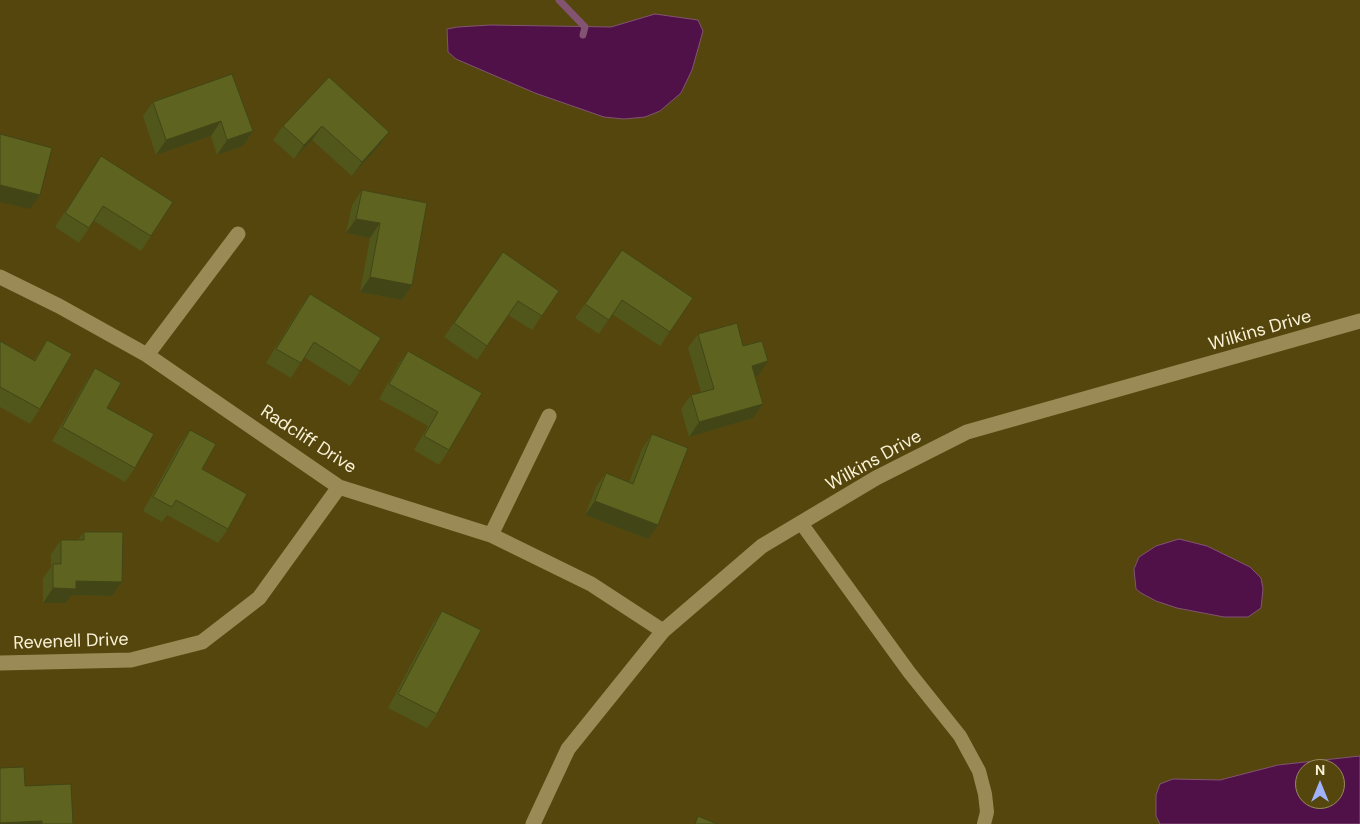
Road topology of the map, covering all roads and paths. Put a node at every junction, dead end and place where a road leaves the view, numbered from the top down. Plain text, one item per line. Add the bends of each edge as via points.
1 (238, 234) dead end
2 (0, 277) edge
3 (1360, 322) edge
4 (146, 355) junction
5 (549, 416) dead end
6 (339, 487) junction
7 (801, 523) junction
8 (491, 535) junction
9 (663, 631) junction
10 (0, 663) edge
11 (533, 824) edge
12 (984, 824) edge

1 - 4 street
2 - 4 street, Radcliff Drive
3 - 7 street, Wilkins Drive via 967,432 876,478
4 - 6 street, Radcliff Drive
5 - 8 street
6 - 8 street, Radcliff Drive
6 - 10 street, Revenell Drive via 259,598 202,642 131,660
7 - 9 street, Wilkins Drive via 762,546
7 - 12 lane via 960,736 979,770 987,812
8 - 9 street, Radcliff Drive via 591,584
9 - 11 street, Wilkins Drive via 568,749

